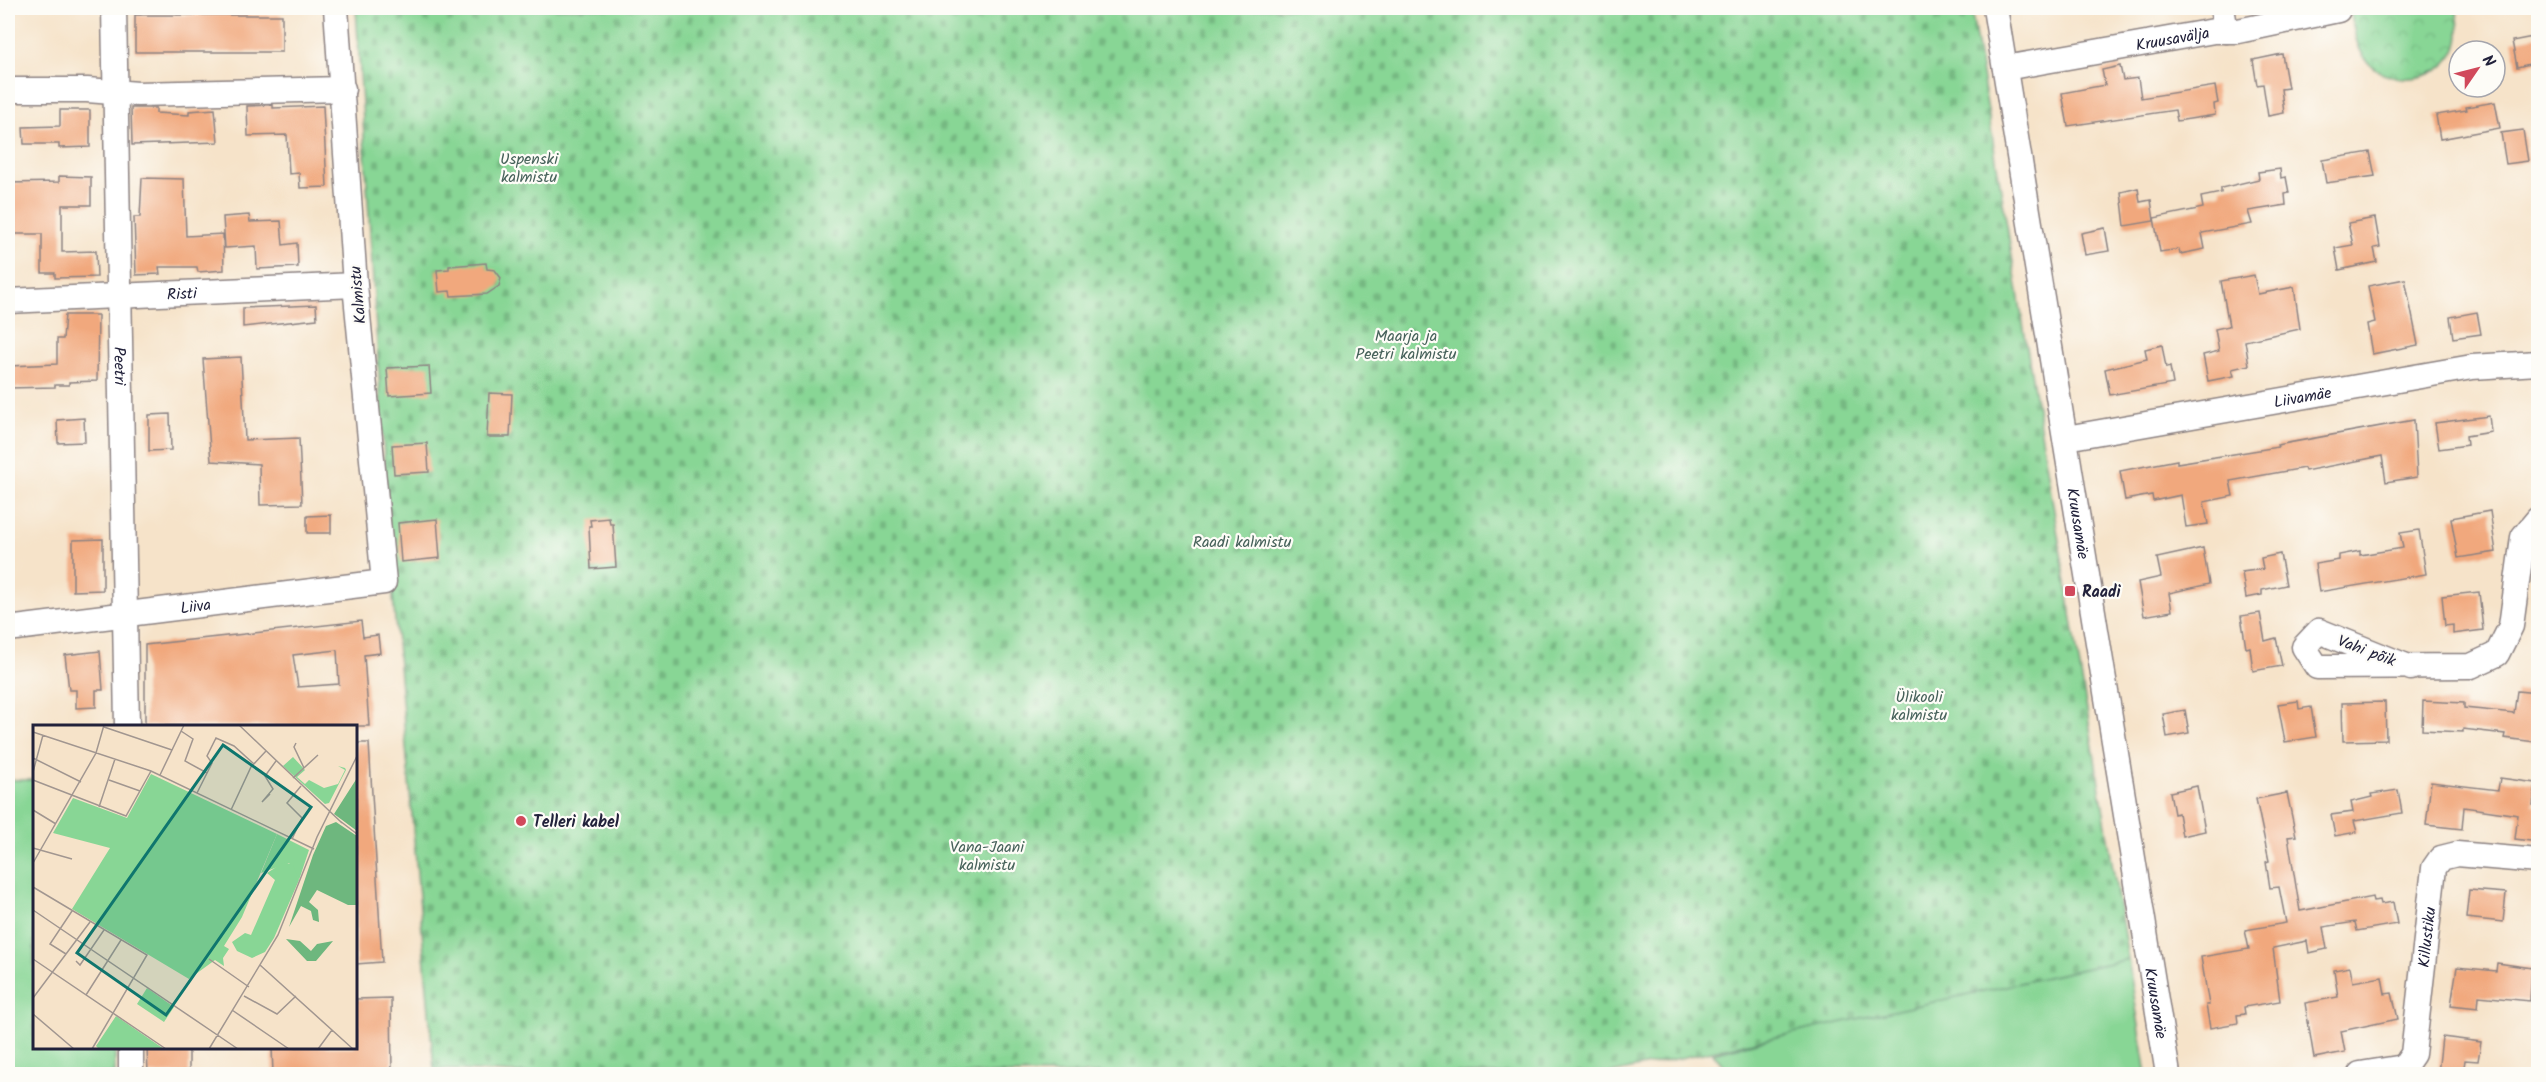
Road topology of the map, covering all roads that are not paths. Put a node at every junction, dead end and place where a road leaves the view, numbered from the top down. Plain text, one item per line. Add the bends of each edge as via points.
1 (114, 8) edge
2 (336, 8) edge
3 (1995, 8) edge
4 (2222, 8) edge
5 (2337, 8) edge
6 (2226, 31) junction
7 (2005, 68) junction
8 (343, 89) junction
9 (8, 90) edge
10 (115, 92) junction
11 (355, 285) junction
12 (119, 296) junction
13 (8, 301) edge
14 (2538, 363) edge
15 (2066, 438) junction
16 (2538, 519) edge
17 (384, 582) joint
18 (126, 614) junction
19 (8, 629) edge
20 (2411, 668) dead end
21 (127, 725) edge
22 (2538, 861) edge
23 (130, 1049) edge
24 (131, 1074) edge
25 (2168, 1074) edge
26 (2360, 1074) edge

1 - 10 street, Peetri
2 - 8 street, Kalmistu
3 - 7 street, Kruusamäe
4 - 6 street
5 - 6 street, Kruusavälja
6 - 7 street, Kruusavälja
7 - 15 street, Kruusamäe
8 - 10 street
8 - 11 street, Kalmistu
9 - 10 street
10 - 12 street, Peetri
11 - 12 street, Risti
11 - 17 street, Kalmistu
12 - 13 street, Risti
12 - 18 street, Peetri
14 - 15 street, Liivamäe via 2472,367
15 - 25 street, Kruusamäe
16 - 20 street, Vahi põik via 2523,537 2511,626 2497,654 2471,666
17 - 18 street, Liiva
18 - 19 street, Liiva
18 - 21 street, Peetri
22 - 26 street, Killustiku via 2457,854 2441,858 2434,868 2413,1054 2404,1067
23 - 24 street

